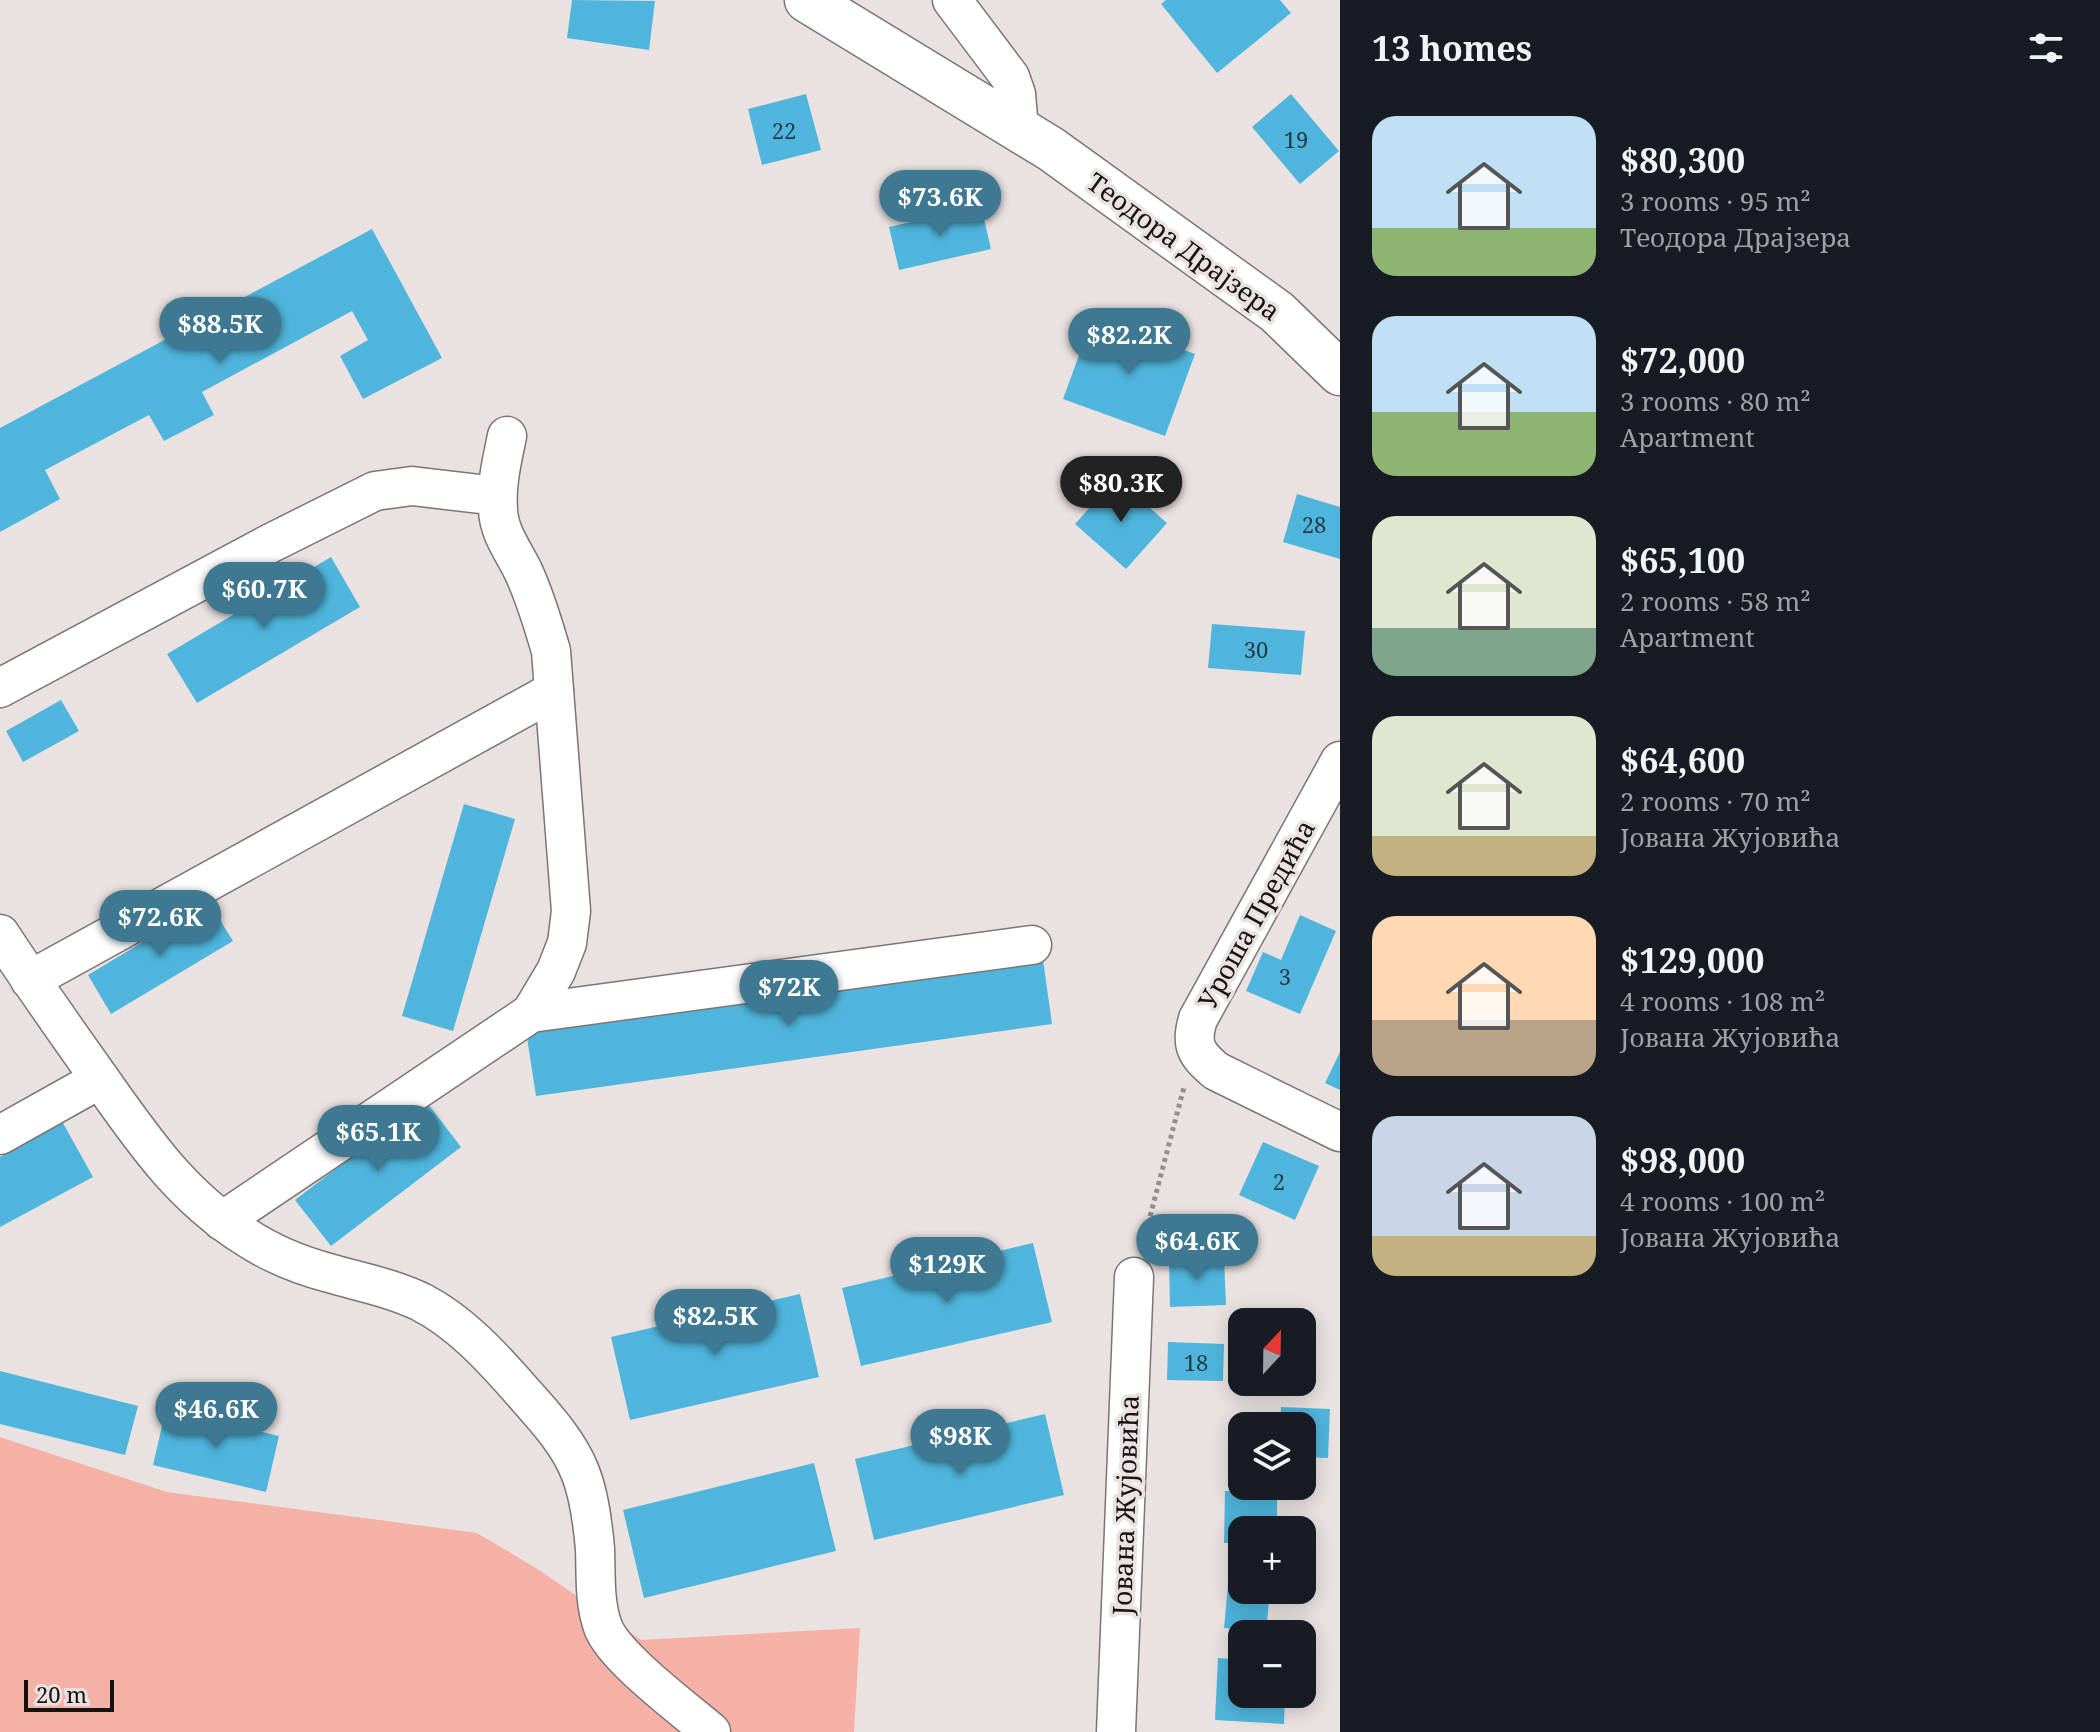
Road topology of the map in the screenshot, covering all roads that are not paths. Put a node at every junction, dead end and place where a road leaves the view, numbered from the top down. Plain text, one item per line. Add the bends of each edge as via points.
1 (807, 0) edge
2 (965, 9) edge
3 (1019, 129) junction
4 (1340, 373) edge
5 (507, 436) dead end
6 (497, 496) junction
7 (0, 688) edge
8 (554, 691) junction
9 (1340, 761) edge
10 (0, 934) edge
11 (1032, 945) dead end
12 (18, 977) edge
13 (531, 1013) junction
14 (100, 1079) junction
15 (1340, 1132) edge
16 (0, 1135) edge
17 (222, 1221) junction
18 (1134, 1277) road end
19 (711, 1732) edge
20 (1116, 1732) edge

1 - 3 main road, Теодора Драјзера
2 - 3 street via 1010,77
3 - 4 main road, Теодора Драјзера via 1277,312
5 - 6 street
6 - 7 street via 412,486 375,491
6 - 8 street via 505,537 539,609 551,651
8 - 12 street
8 - 13 street via 571,911 567,943
9 - 15 street, Уроша Предића via 1194,1033 1195,1047 1216,1071
10 - 12 street
11 - 13 street
12 - 14 street
13 - 17 street
14 - 16 street
14 - 17 street via 146,1145
17 - 19 street via 276,1255 421,1302 473,1339 558,1434 581,1474 593,1528 603,1629 630,1663
18 - 20 street, Јована Жујовића

